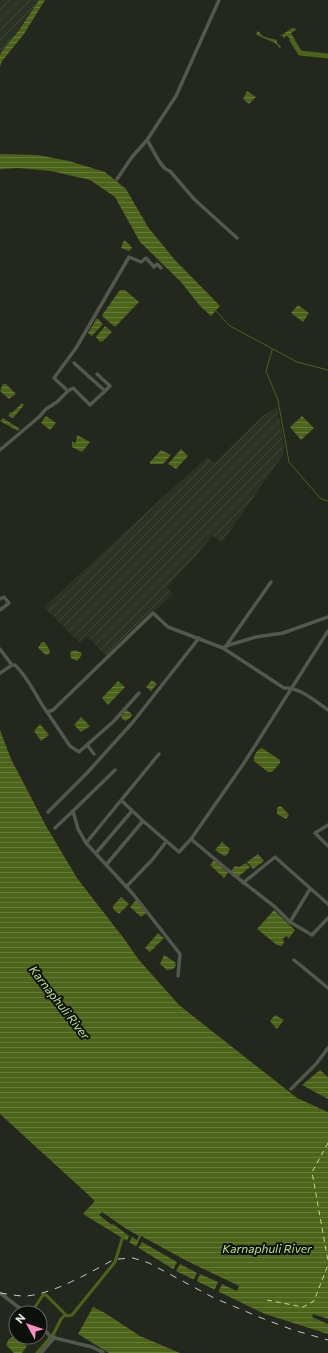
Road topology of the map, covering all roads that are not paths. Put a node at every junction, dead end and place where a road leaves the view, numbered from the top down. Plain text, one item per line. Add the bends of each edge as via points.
1 (219, 0) edge
2 (147, 140) junction
3 (117, 179) dead end
4 (237, 238) dead end
5 (161, 268) dead end
6 (74, 363) dead end
7 (97, 374) dead end
8 (68, 391) junction
9 (105, 391) junction
10 (0, 450) edge
11 (271, 582) dead end
12 (0, 599) edge
13 (0, 610) edge
14 (328, 617) edge
15 (328, 631) edge
16 (199, 638) junction
17 (225, 647) junction
18 (0, 650) edge
19 (12, 665) junction
20 (0, 673) edge
21 (291, 688) junction
22 (139, 693) dead end
23 (328, 710) edge
24 (47, 712) junction
25 (88, 746) junction
26 (94, 754) dead end
27 (159, 754) dead end
28 (115, 770) dead end
29 (122, 801) junction
30 (73, 811) junction
31 (132, 811) junction
32 (48, 812) dead end
33 (143, 821) junction
34 (328, 825) edge
35 (55, 828) dead end
36 (191, 838) junction
37 (166, 842) junction
38 (86, 843) junction
39 (328, 846) edge
40 (96, 853) junction
41 (106, 865) junction
42 (243, 882) junction
43 (126, 887) junction
44 (310, 889) junction
45 (328, 904) edge
46 (328, 918) edge
47 (290, 922) junction
48 (294, 960) dead end
49 (178, 976) dead end
50 (328, 988) edge
51 (328, 1048) edge
52 (291, 1089) dead end
53 (0, 1293) edge
54 (16, 1305) edge
55 (48, 1333) edge
56 (52, 1337) junction
57 (41, 1353) edge
58 (101, 1353) edge

1 - 2 street via 176,96
2 - 3 street
2 - 4 street via 165,169 170,171 203,207
5 - 8 street via 157,264 154,267 146,258 141,262 129,257 76,348 54,378
6 - 9 street
7 - 9 street via 110,386
8 - 9 street via 72,388 90,405
8 - 10 street
11 - 17 street
12 - 13 street via 4,597 9,603
14 - 17 street via 283,633 256,637
15 - 21 street
16 - 17 street
16 - 24 street via 168,627 153,613 58,706
16 - 32 street via 133,722
17 - 21 street via 284,688
18 - 19 street
19 - 20 street
19 - 24 street via 22,672
21 - 23 street via 302,692
21 - 36 street via 244,763
22 - 25 street
24 - 25 street via 70,746 79,752
25 - 26 street
27 - 29 street
28 - 30 street
29 - 31 street
29 - 38 street
30 - 35 street
30 - 38 street via 78,829
31 - 33 street
31 - 40 street
33 - 37 street
33 - 41 street
34 - 39 street via 315,833
36 - 37 street via 179,852
36 - 42 street
37 - 43 street
38 - 40 street
40 - 41 street
41 - 43 street
42 - 44 street via 275,858
42 - 47 street
43 - 49 street via 180,954
44 - 45 street
44 - 47 street
46 - 47 street via 312,935
48 - 50 street
51 - 52 street
53 - 54 street
55 - 56 street
56 - 57 street
56 - 58 street

